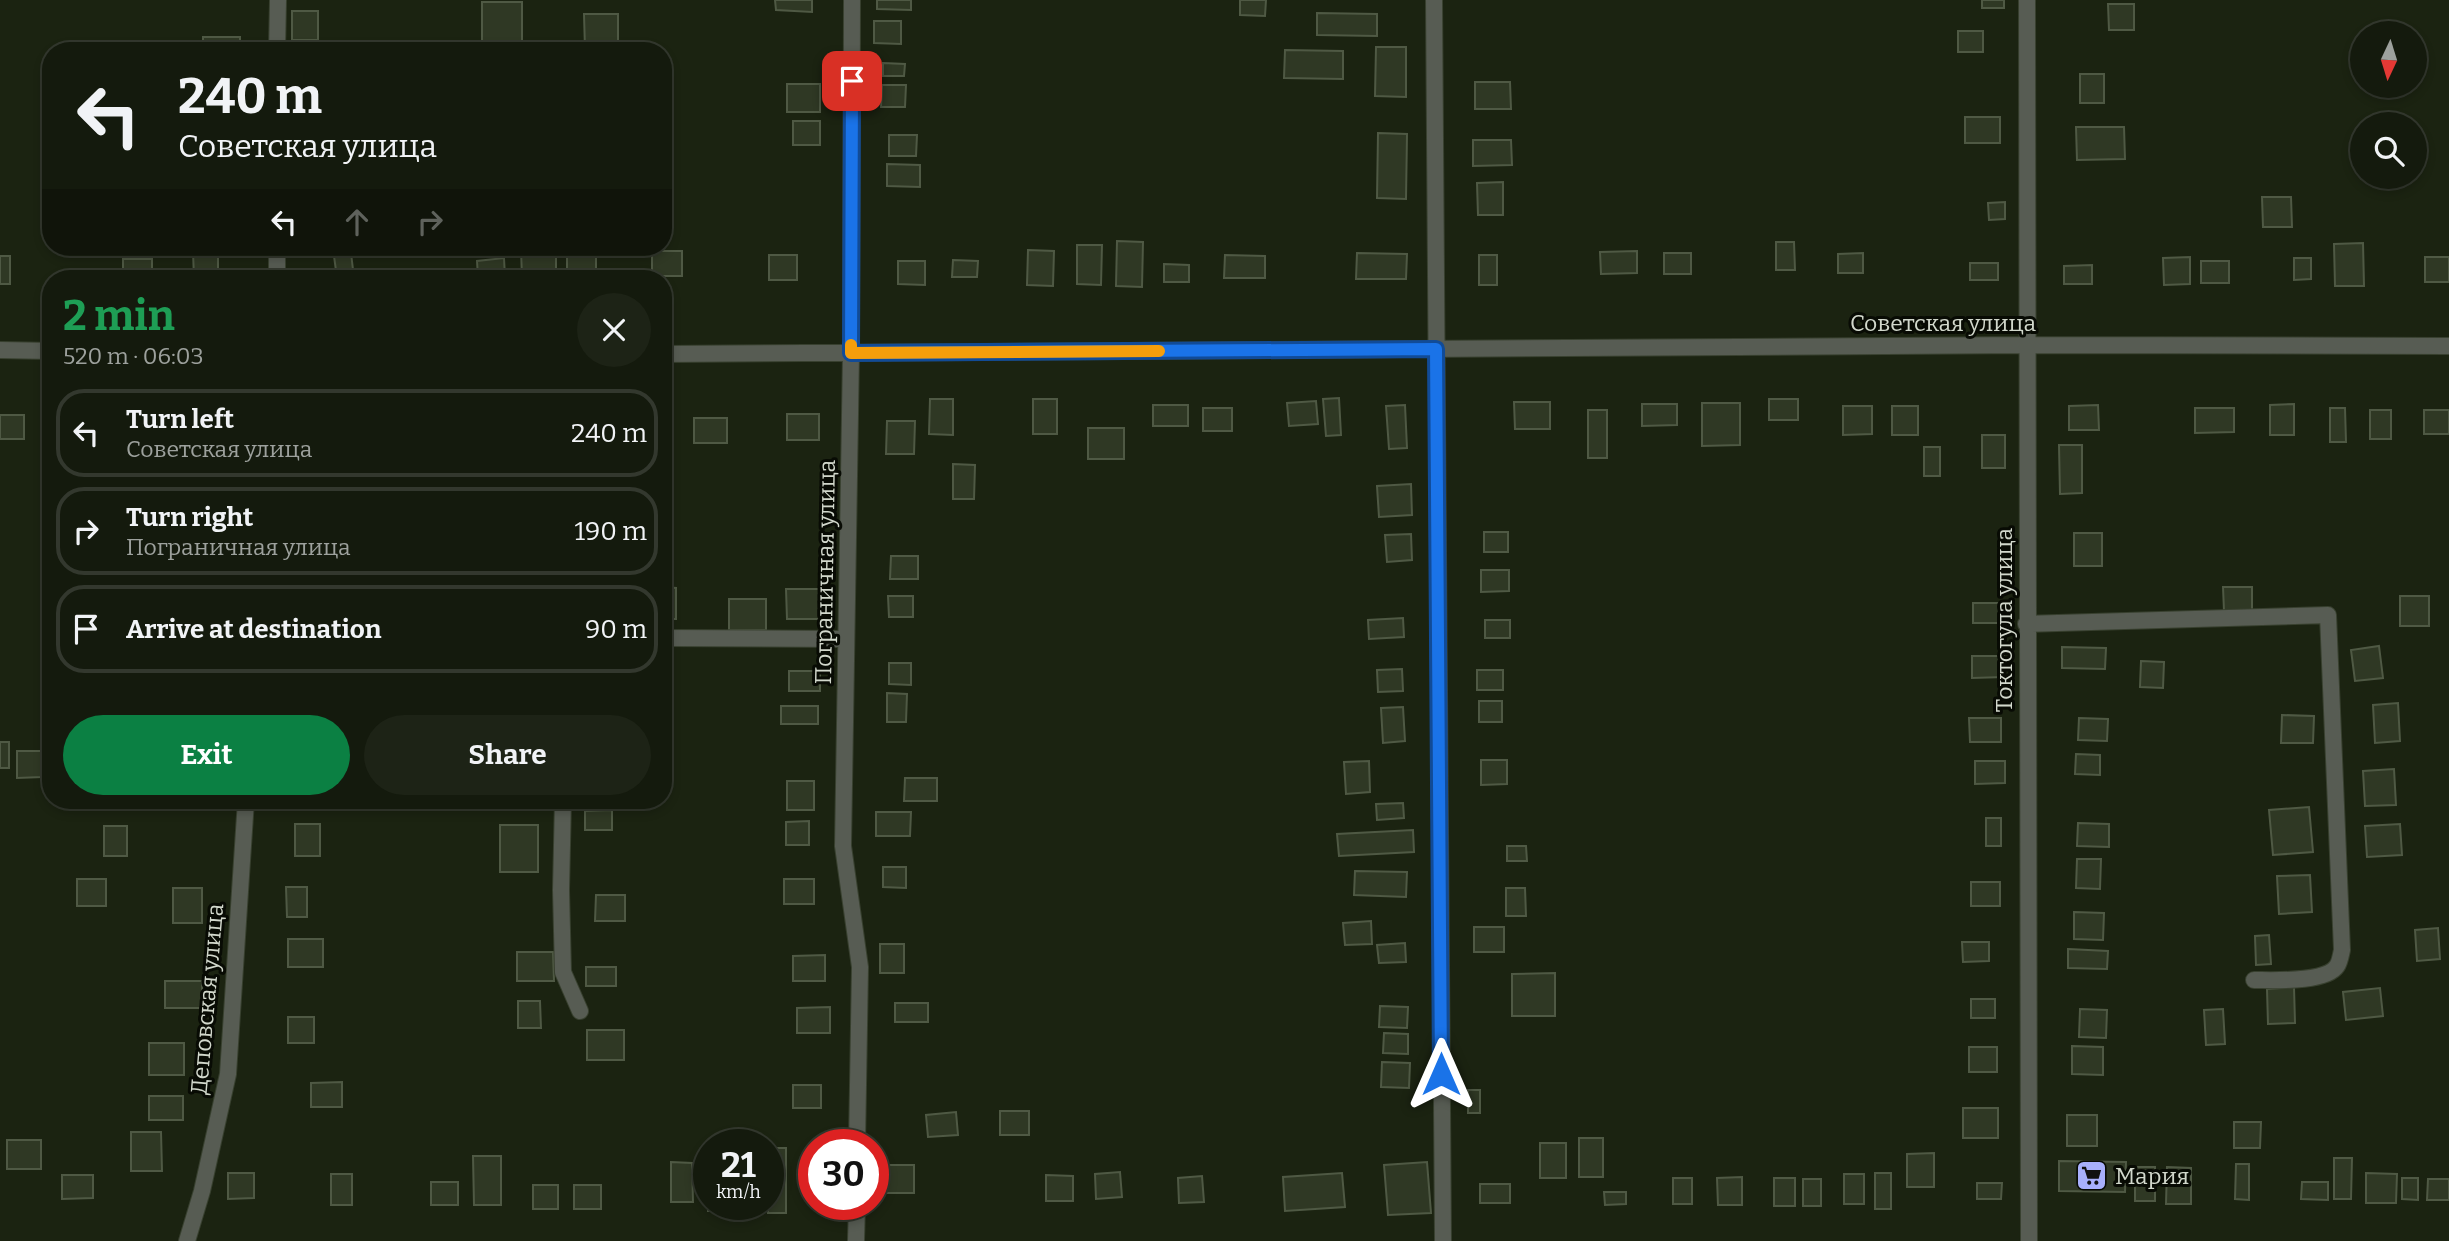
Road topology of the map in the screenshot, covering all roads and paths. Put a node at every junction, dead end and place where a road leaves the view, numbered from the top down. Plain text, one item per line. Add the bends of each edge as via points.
1 (278, 0) edge
2 (852, 0) edge
3 (1434, 0) edge
4 (2026, 0) edge
5 (277, 42) edge
6 (2028, 345) junction
7 (2449, 346) edge
8 (1436, 349) junction
9 (0, 350) edge
10 (42, 351) edge
11 (851, 353) junction
12 (672, 354) edge
13 (2026, 624) junction
14 (672, 638) edge
15 (846, 639) junction
16 (245, 809) edge
17 (563, 809) edge
18 (2254, 980) dead end
19 (580, 1011) dead end
20 (858, 1129) edge
21 (857, 1220) edge
22 (187, 1241) edge
23 (856, 1241) edge
24 (1443, 1241) edge
25 (2029, 1241) edge

1 - 5 street
2 - 11 street, Пограничная улица
3 - 8 street
4 - 6 street, Токтогула улица
6 - 7 street, Советская улица
6 - 8 street, Советская улица
6 - 13 street, Токтогула улица
8 - 11 street, Советская улица
8 - 24 street
9 - 10 street
11 - 12 street, Советская улица
11 - 15 street, Пограничная улица
13 - 18 street via 2328,615 2342,950 2337,967 2327,974
13 - 25 street, Токтогула улица
14 - 15 street
15 - 20 street, Пограничная улица via 843,846 860,967
16 - 22 street, Деповская улица via 228,1074
17 - 19 street via 564,972
21 - 23 street

